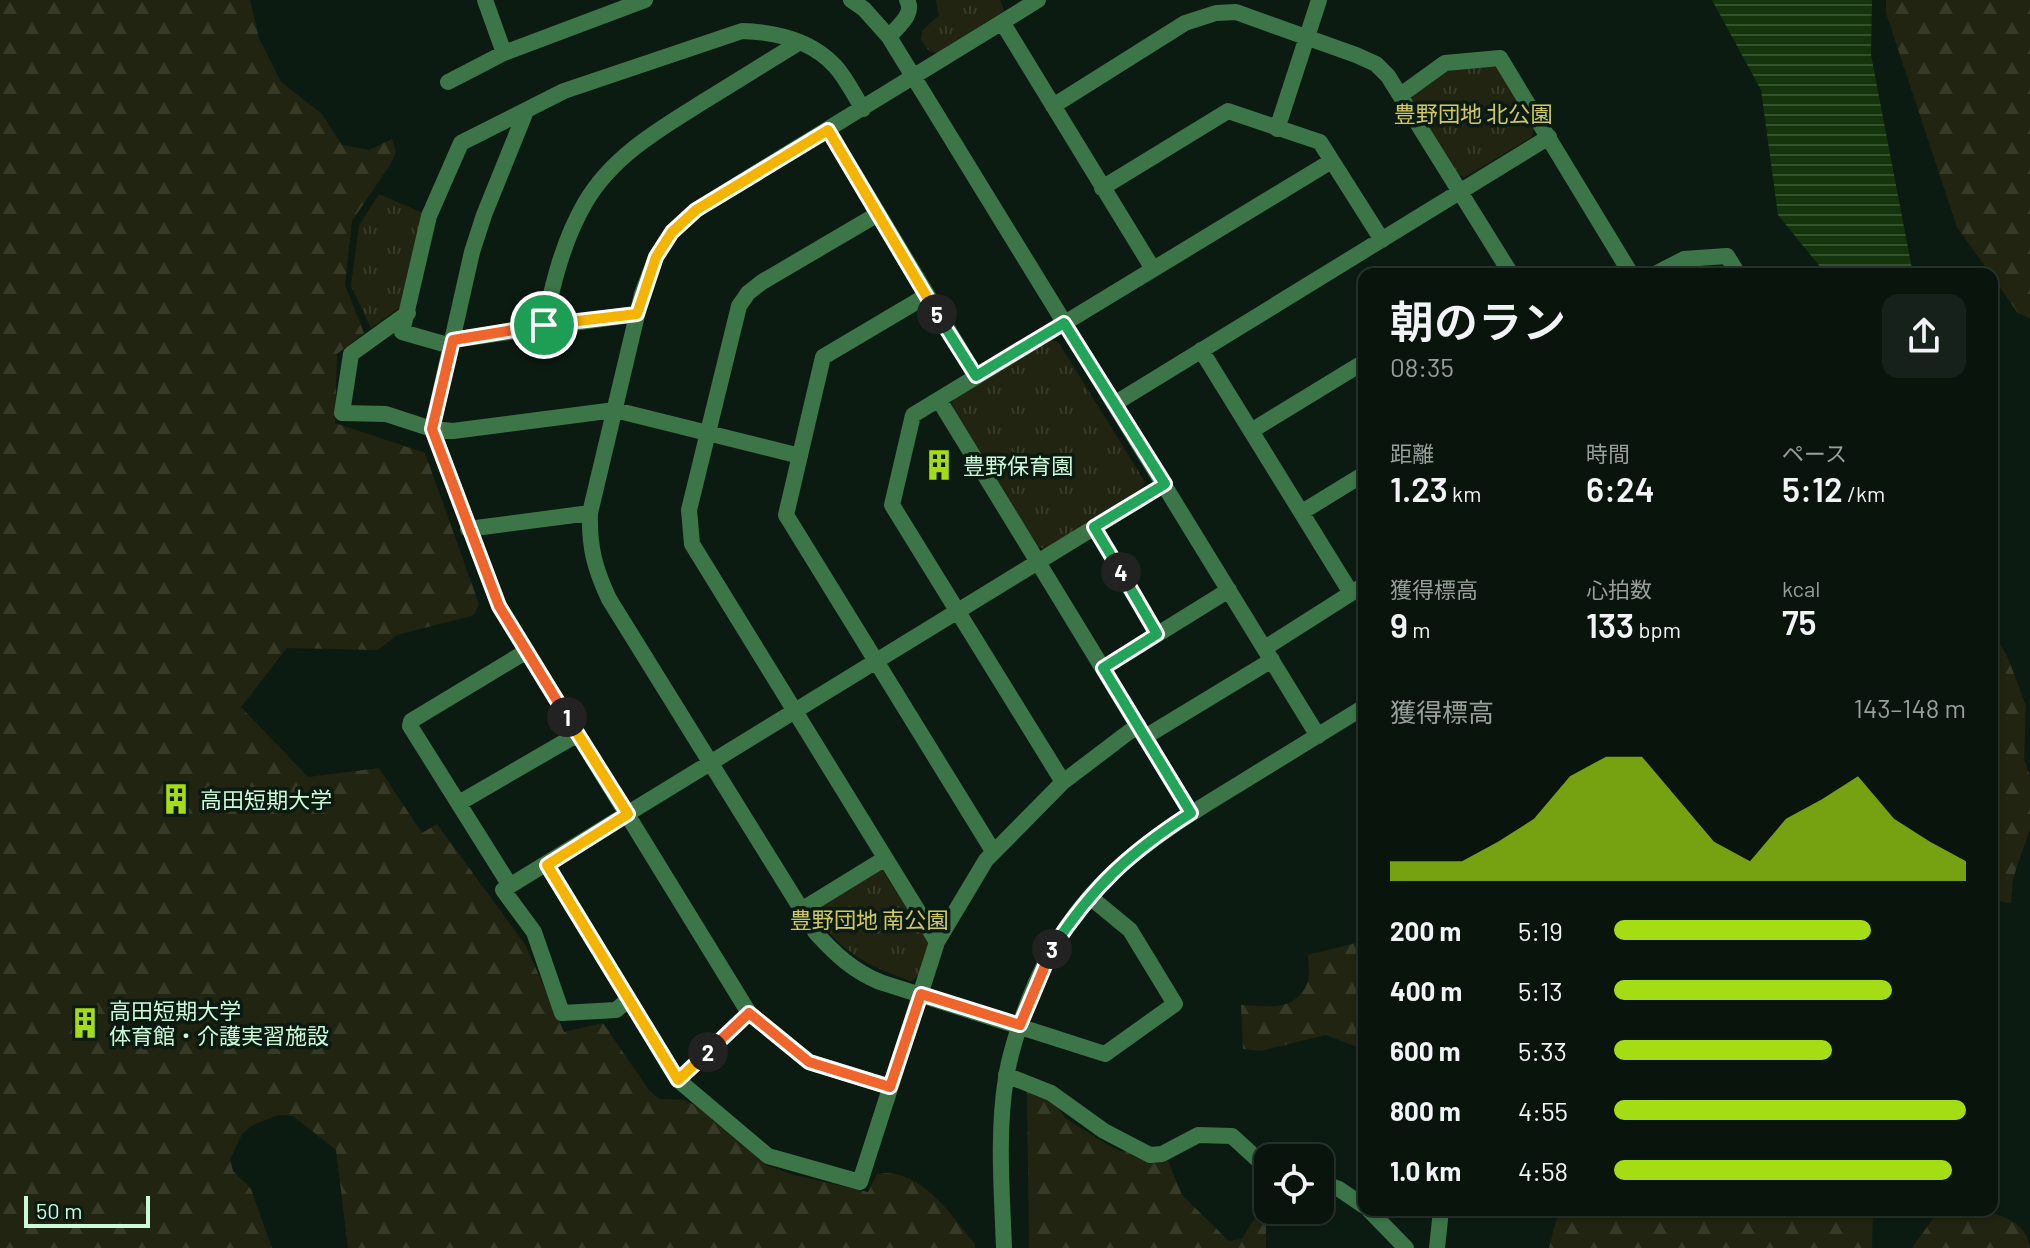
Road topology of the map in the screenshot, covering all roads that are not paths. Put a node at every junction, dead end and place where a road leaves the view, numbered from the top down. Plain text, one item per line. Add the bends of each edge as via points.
1 (485, 0) edge
2 (645, 0) edge
3 (851, 0) edge
4 (907, 0) edge
5 (1038, 0) edge
6 (1319, 0) edge
7 (1002, 22) junction
8 (889, 37) junction
9 (1307, 38) junction
10 (800, 42) junction
11 (504, 53) junction
12 (914, 76) junction
13 (448, 82) dead end
14 (1402, 94) junction
15 (1053, 106) junction
16 (863, 109) junction
17 (526, 111) junction
18 (1277, 129) junction
19 (828, 130) junction
20 (1549, 137) junction
21 (1330, 162) junction
22 (1102, 188) junction
23 (1460, 191) junction
24 (878, 214) junction
25 (1382, 240) junction
26 (1507, 268) edge
27 (1627, 268) edge
28 (1667, 268) edge
29 (1734, 268) edge
30 (1153, 269) junction
31 (926, 296) junction
32 (408, 313) junction
33 (637, 314) junction
34 (1064, 323) junction
35 (544, 325) junction
36 (452, 343) junction
37 (1201, 350) junction
38 (1358, 366) edge
39 (976, 376) junction
40 (939, 400) junction
41 (1114, 404) junction
42 (615, 410) junction
43 (432, 429) junction
44 (1251, 431) junction
45 (709, 433) junction
46 (800, 456) junction
47 (1358, 478) edge
48 (1165, 484) junction
49 (1302, 512) junction
50 (590, 513) junction
51 (1094, 527) junction
52 (468, 529) junction
53 (1039, 562) junction
54 (1357, 589) edge
55 (1229, 590) junction
56 (958, 612) junction
57 (1157, 634) junction
58 (527, 651) junction
59 (1268, 654) junction
60 (875, 663) junction
61 (1103, 668) junction
62 (1358, 711) edge
63 (794, 713) junction
64 (1141, 731) junction
65 (578, 734) junction
66 (1318, 736) junction
67 (712, 762) junction
68 (1063, 782) junction
69 (459, 803) junction
70 (1191, 813) junction
71 (628, 814) junction
72 (993, 851) junction
73 (884, 859) junction
74 (547, 865) junction
75 (509, 884) junction
76 (1090, 897) junction
77 (801, 910) junction
78 (937, 942) junction
79 (921, 994) junction
80 (628, 1000) junction
81 (749, 1013) junction
82 (1020, 1025) junction
83 (1006, 1075) junction
84 (678, 1080) junction
85 (890, 1087) junction
86 (1254, 1156) edge
87 (1334, 1187) edge
88 (1358, 1202) edge
89 (1375, 1216) edge
90 (1440, 1216) edge
91 (1004, 1248) edge
92 (1406, 1248) edge
93 (1437, 1248) edge

1 - 11 street
2 - 11 street
3 - 8 street
4 - 8 street via 909,13
5 - 7 street
6 - 9 street
7 - 12 street
7 - 15 street
8 - 12 street
9 - 14 street via 1376,64
9 - 15 street via 1236,12 1200,17
9 - 18 street
10 - 16 street via 837,68
10 - 17 street via 764,31 742,31 564,91
10 - 35 street via 643,139 604,177 568,237
11 - 13 street
12 - 16 street
12 - 34 street
14 - 20 street via 1445,63 1500,58
14 - 23 street
15 - 22 street
16 - 19 street
17 - 32 street via 461,143 429,216
17 - 36 street via 472,252
18 - 21 street via 1320,142
18 - 22 street via 1228,111
19 - 24 street
19 - 33 street via 696,210 672,232 656,257
20 - 23 street
20 - 27 street
21 - 25 street
21 - 30 street
22 - 30 street
23 - 25 street
23 - 26 street
24 - 31 street
24 - 45 street via 748,293 739,306
25 - 37 street
28 - 29 street via 1684,259 1727,256
30 - 34 street
31 - 39 street
31 - 46 street via 823,357
32 - 36 street via 402,332
32 - 43 street via 351,354 342,413 386,414
33 - 35 street
33 - 42 street
34 - 39 street
34 - 41 street
35 - 36 street
36 - 43 street
37 - 41 street
37 - 44 street
38 - 44 street
39 - 40 street
40 - 53 street
40 - 56 street via 913,415 892,505
41 - 48 street
42 - 43 street via 453,431
42 - 45 street
42 - 50 street
43 - 52 street
44 - 49 street
45 - 46 street
45 - 63 street via 689,510 692,544
46 - 60 street via 786,515
47 - 49 street
48 - 51 street
48 - 55 street
49 - 54 street
50 - 52 street
50 - 67 street via 592,556 609,599
51 - 53 street
51 - 57 street
52 - 58 street via 499,606
53 - 56 street
53 - 61 street
54 - 59 street
55 - 57 street
55 - 59 street
56 - 60 street
56 - 68 street
57 - 61 street
58 - 65 street
58 - 69 street via 411,721
59 - 64 street
59 - 66 street
60 - 63 street
60 - 72 street
61 - 64 street
62 - 66 street
63 - 67 street
63 - 73 street
64 - 68 street
64 - 70 street
65 - 69 street
65 - 71 street
66 - 70 street
67 - 71 street
67 - 77 street
68 - 72 street
69 - 75 street
70 - 76 street via 1146,842
71 - 74 street
71 - 81 street
72 - 78 street
73 - 77 street
73 - 78 street
74 - 75 street
74 - 80 street
75 - 80 street via 503,890 534,932 562,1013 616,1010
76 - 82 street via 1051,950
76 - 82 street via 1130,930 1175,1004 1105,1054
77 - 79 street via 850,966
78 - 79 street
79 - 82 street
79 - 85 street
80 - 84 street
81 - 84 street
81 - 85 street via 809,1062
82 - 83 street
83 - 86 street via 1051,1093 1104,1131 1150,1155 1198,1135 1224,1134
83 - 91 street via 1001,1120
84 - 85 street via 768,1156 860,1182
87 - 88 street
89 - 92 street
90 - 93 street

